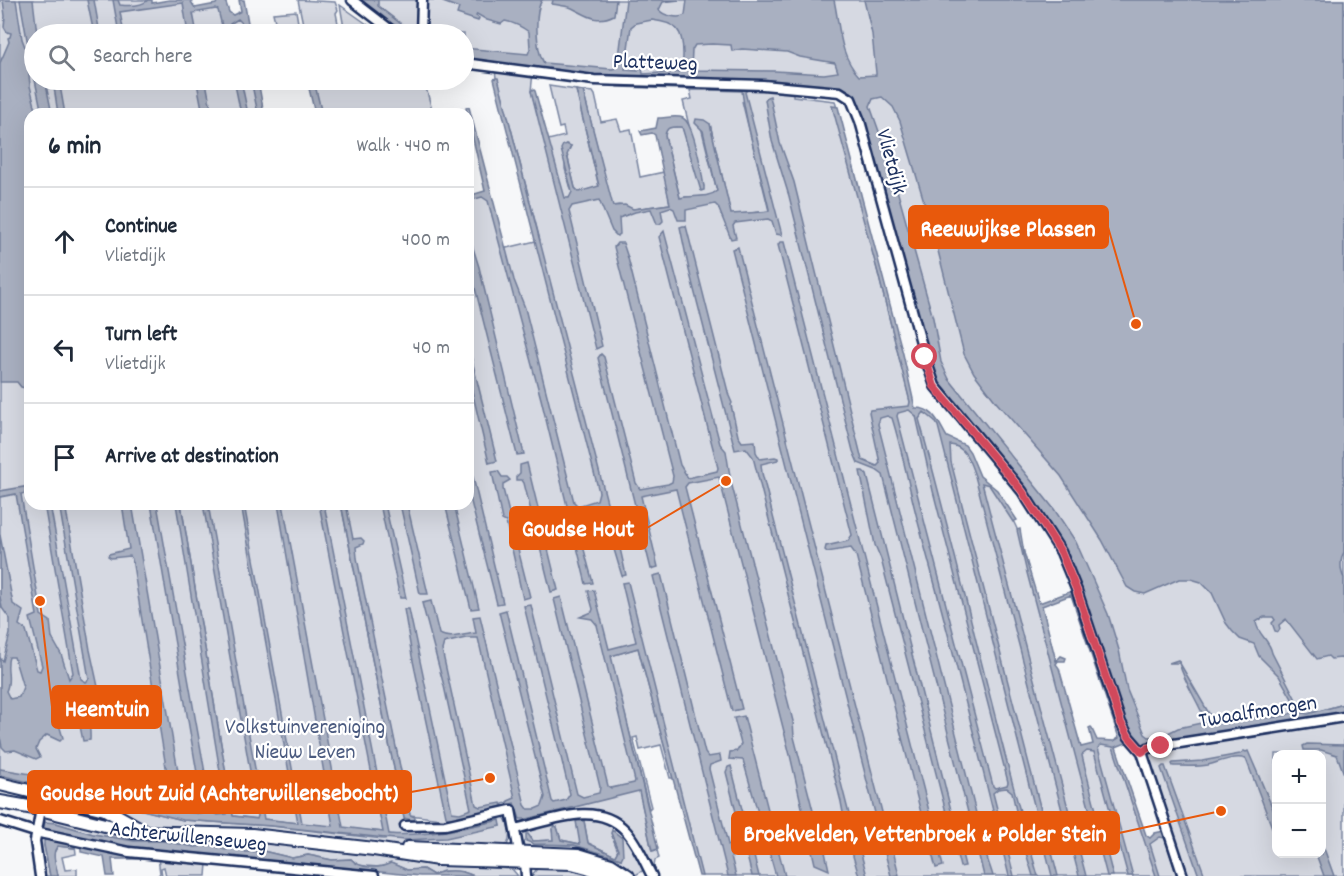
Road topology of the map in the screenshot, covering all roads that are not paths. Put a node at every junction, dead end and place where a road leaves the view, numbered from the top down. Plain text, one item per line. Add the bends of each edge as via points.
1 (352, 0) edge
2 (422, 0) edge
3 (383, 24) edge
4 (421, 24) edge
5 (474, 64) edge
6 (846, 94) joint
7 (1344, 717) edge
8 (1142, 752) junction
9 (0, 784) edge
10 (44, 793) junction
11 (0, 802) edge
12 (40, 809) junction
13 (0, 821) edge
14 (405, 826) dead end
15 (515, 829) junction
16 (145, 831) junction
17 (35, 832) junction
18 (522, 857) junction
19 (651, 875) edge
20 (40, 876) edge
21 (374, 876) edge
22 (526, 876) edge
23 (611, 876) edge
24 (628, 876) edge
25 (1183, 876) edge

1 - 3 street
2 - 4 street
5 - 6 street, Platteweg via 594,80 763,85
6 - 8 street, Vlietdijk via 860,121 934,386 1022,491 1061,552 1121,723
7 - 8 street, Twaalfmorgen
8 - 25 street, Vlietdijk
9 - 10 main road
10 - 12 street
10 - 16 main road via 105,809
11 - 12 main road
12 - 16 main road via 102,826
12 - 17 street
13 - 17 street, Achterwillenseweg
14 - 15 street via 445,825 511,810
15 - 18 street
15 - 19 street via 594,813 626,831
16 - 18 main road via 252,835 438,859
17 - 20 street
17 - 21 street, Achterwillenseweg via 129,852
18 - 22 street
18 - 23 main road via 572,863
18 - 24 main road via 578,855 611,865

